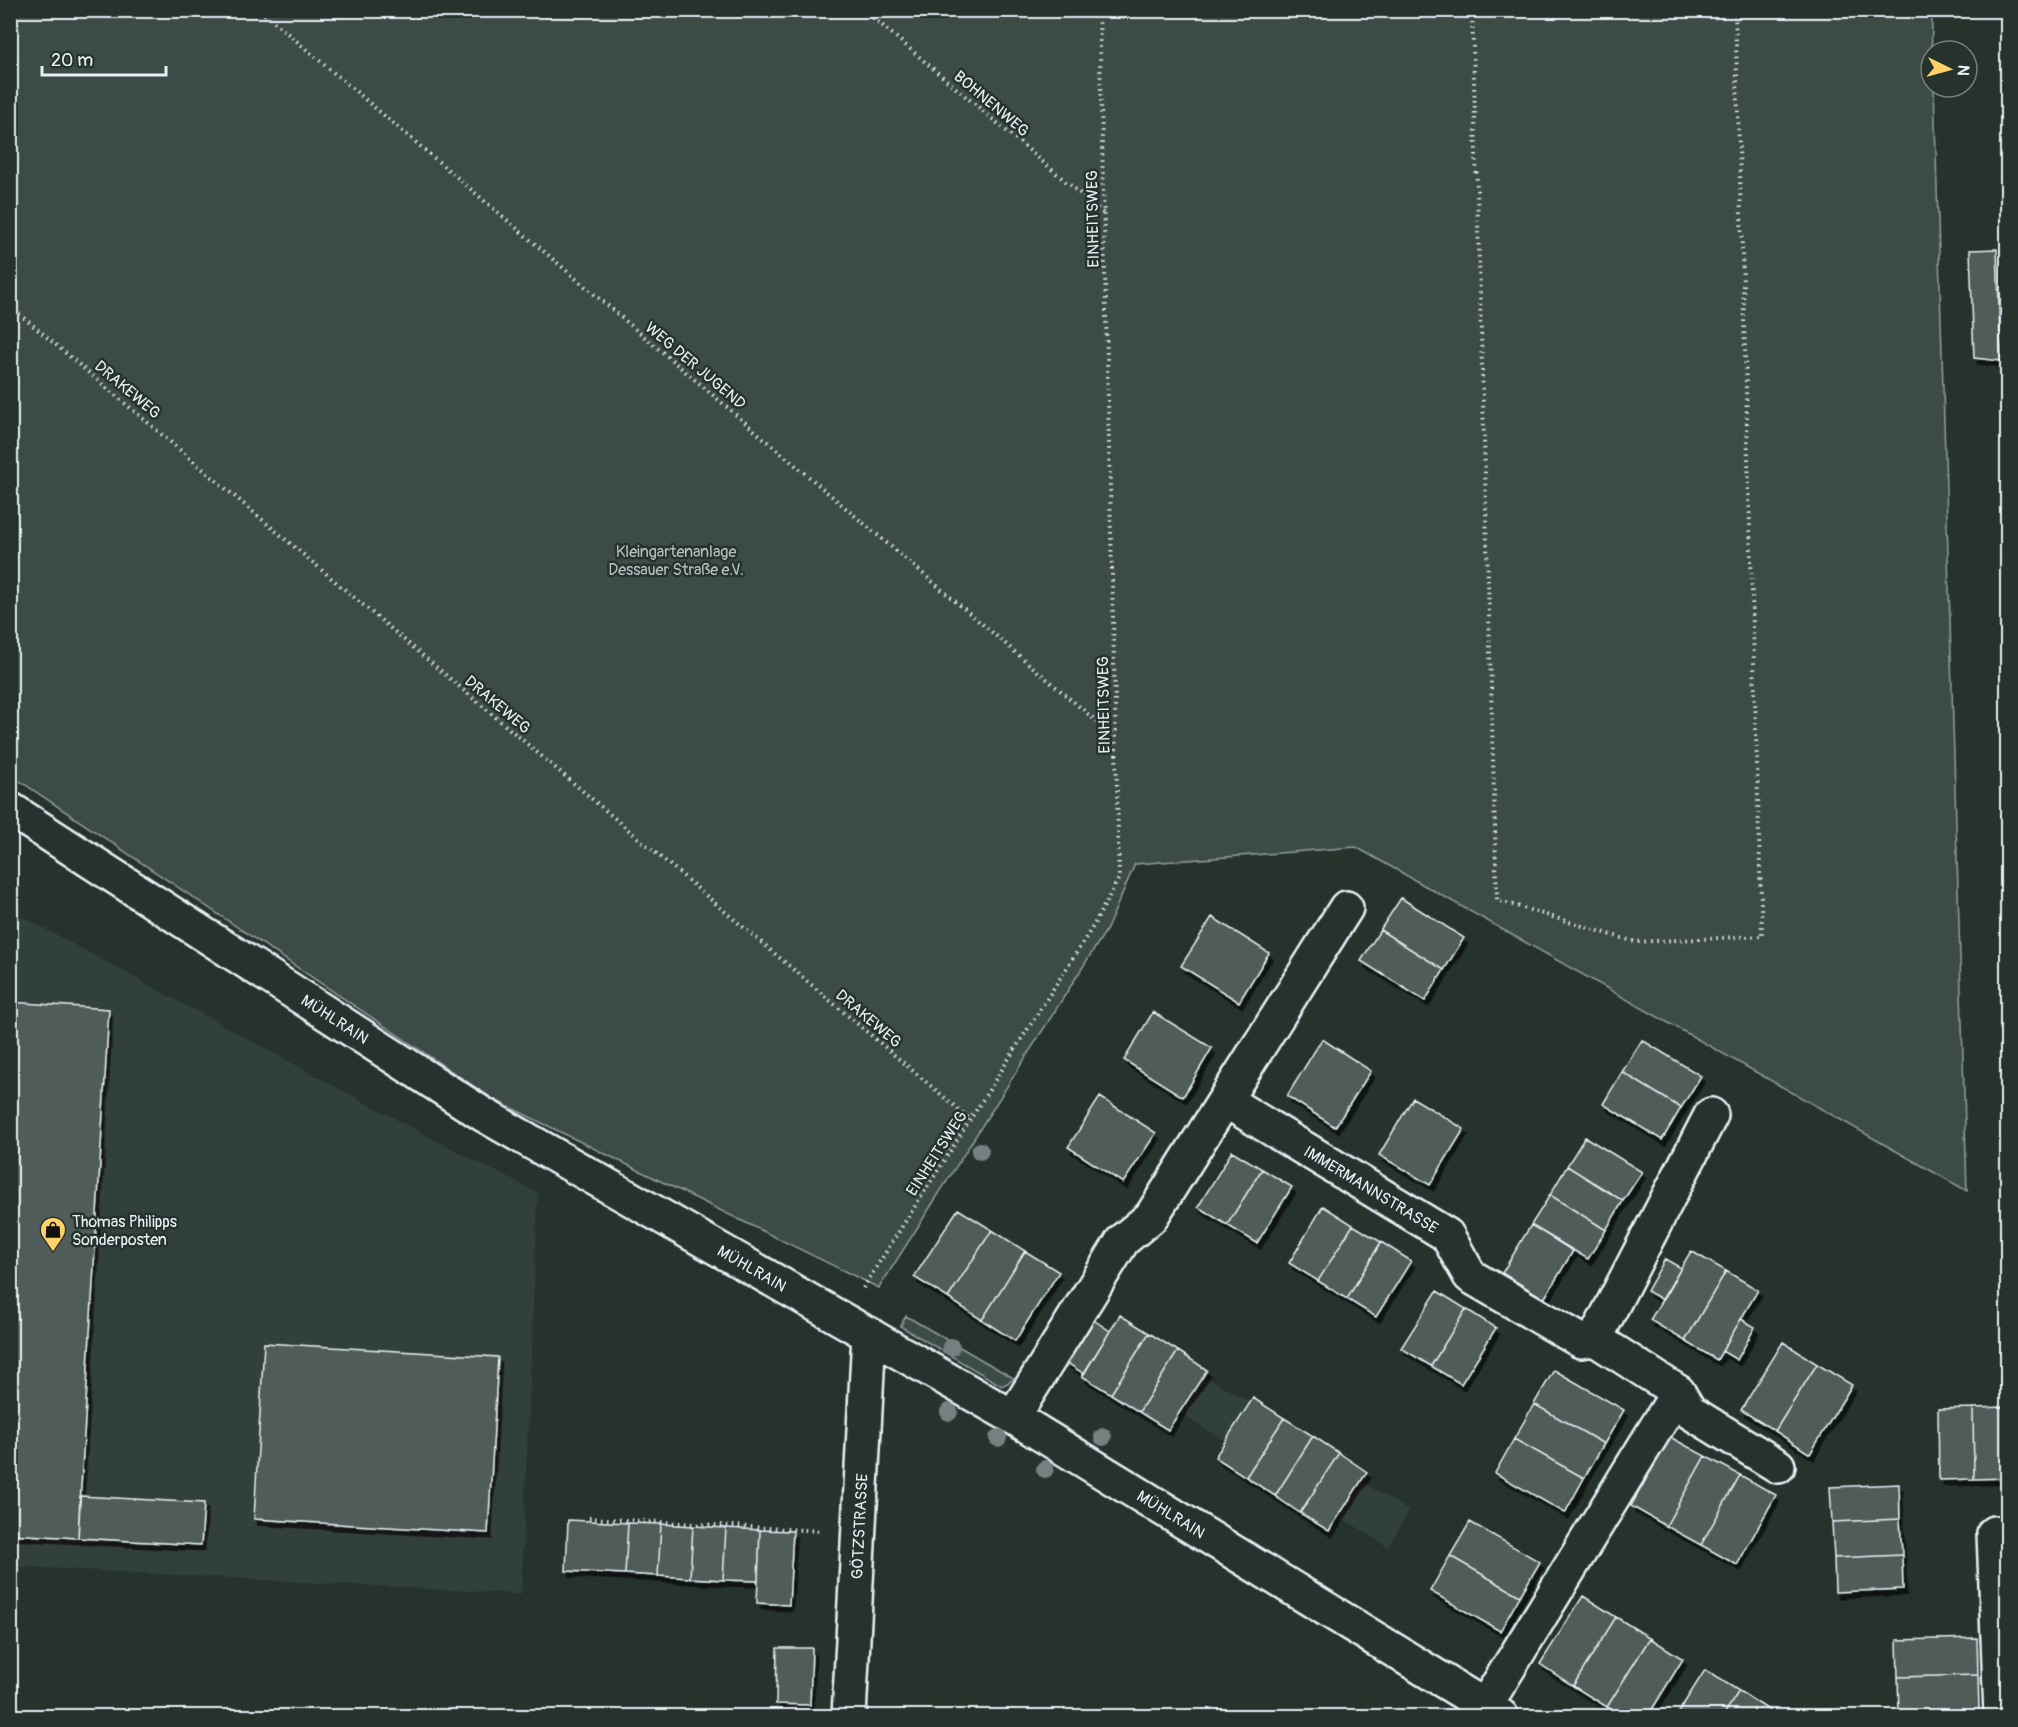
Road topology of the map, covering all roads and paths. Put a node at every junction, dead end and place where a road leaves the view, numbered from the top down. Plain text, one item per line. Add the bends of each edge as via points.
1 (260, 10) edge
2 (864, 10) edge
3 (1099, 10) edge
4 (1472, 10) edge
5 (1735, 10) edge
6 (1103, 213) junction
7 (10, 306) edge
8 (1116, 737) junction
9 (10, 809) edge
10 (1346, 908) dead end
11 (1226, 1101) junction
12 (1711, 1115) dead end
13 (970, 1120) junction
14 (857, 1327) junction
15 (1595, 1339) junction
16 (1678, 1392) junction
17 (1013, 1417) junction
18 (1778, 1466) dead end
19 (588, 1518) dead end
20 (859, 1533) junction
21 (1994, 1533) dead end
22 (1493, 1711) edge
23 (849, 1716) edge
24 (2001, 1716) edge

1 - 8 path, WEG DER JUGEND
2 - 6 path, BOHNENWEG
3 - 6 path, EINHEITSWEG
4 - 5 path via 1497,900 1635,942 1762,936
6 - 8 path, EINHEITSWEG
7 - 13 path, DRAKEWEG
8 - 13 path, EINHEITSWEG via 1119,878 1092,928
9 - 14 street, MÜHLRAIN via 484,1115
10 - 11 street
11 - 15 street, IMMERMANNSTRASSE via 1447,1235 1470,1276 1581,1341
11 - 17 street via 1151,1217 1123,1240
12 - 15 street
13 - 14 path, EINHEITSWEG
14 - 17 street, MÜHLRAIN
14 - 20 street, GÖTZSTRASSE
15 - 16 street, IMMERMANNSTRASSE
16 - 18 street, IMMERMANNSTRASSE via 1690,1412
16 - 22 street
17 - 22 street, MÜHLRAIN
19 - 20 path
20 - 23 street, GÖTZSTRASSE
21 - 24 street

